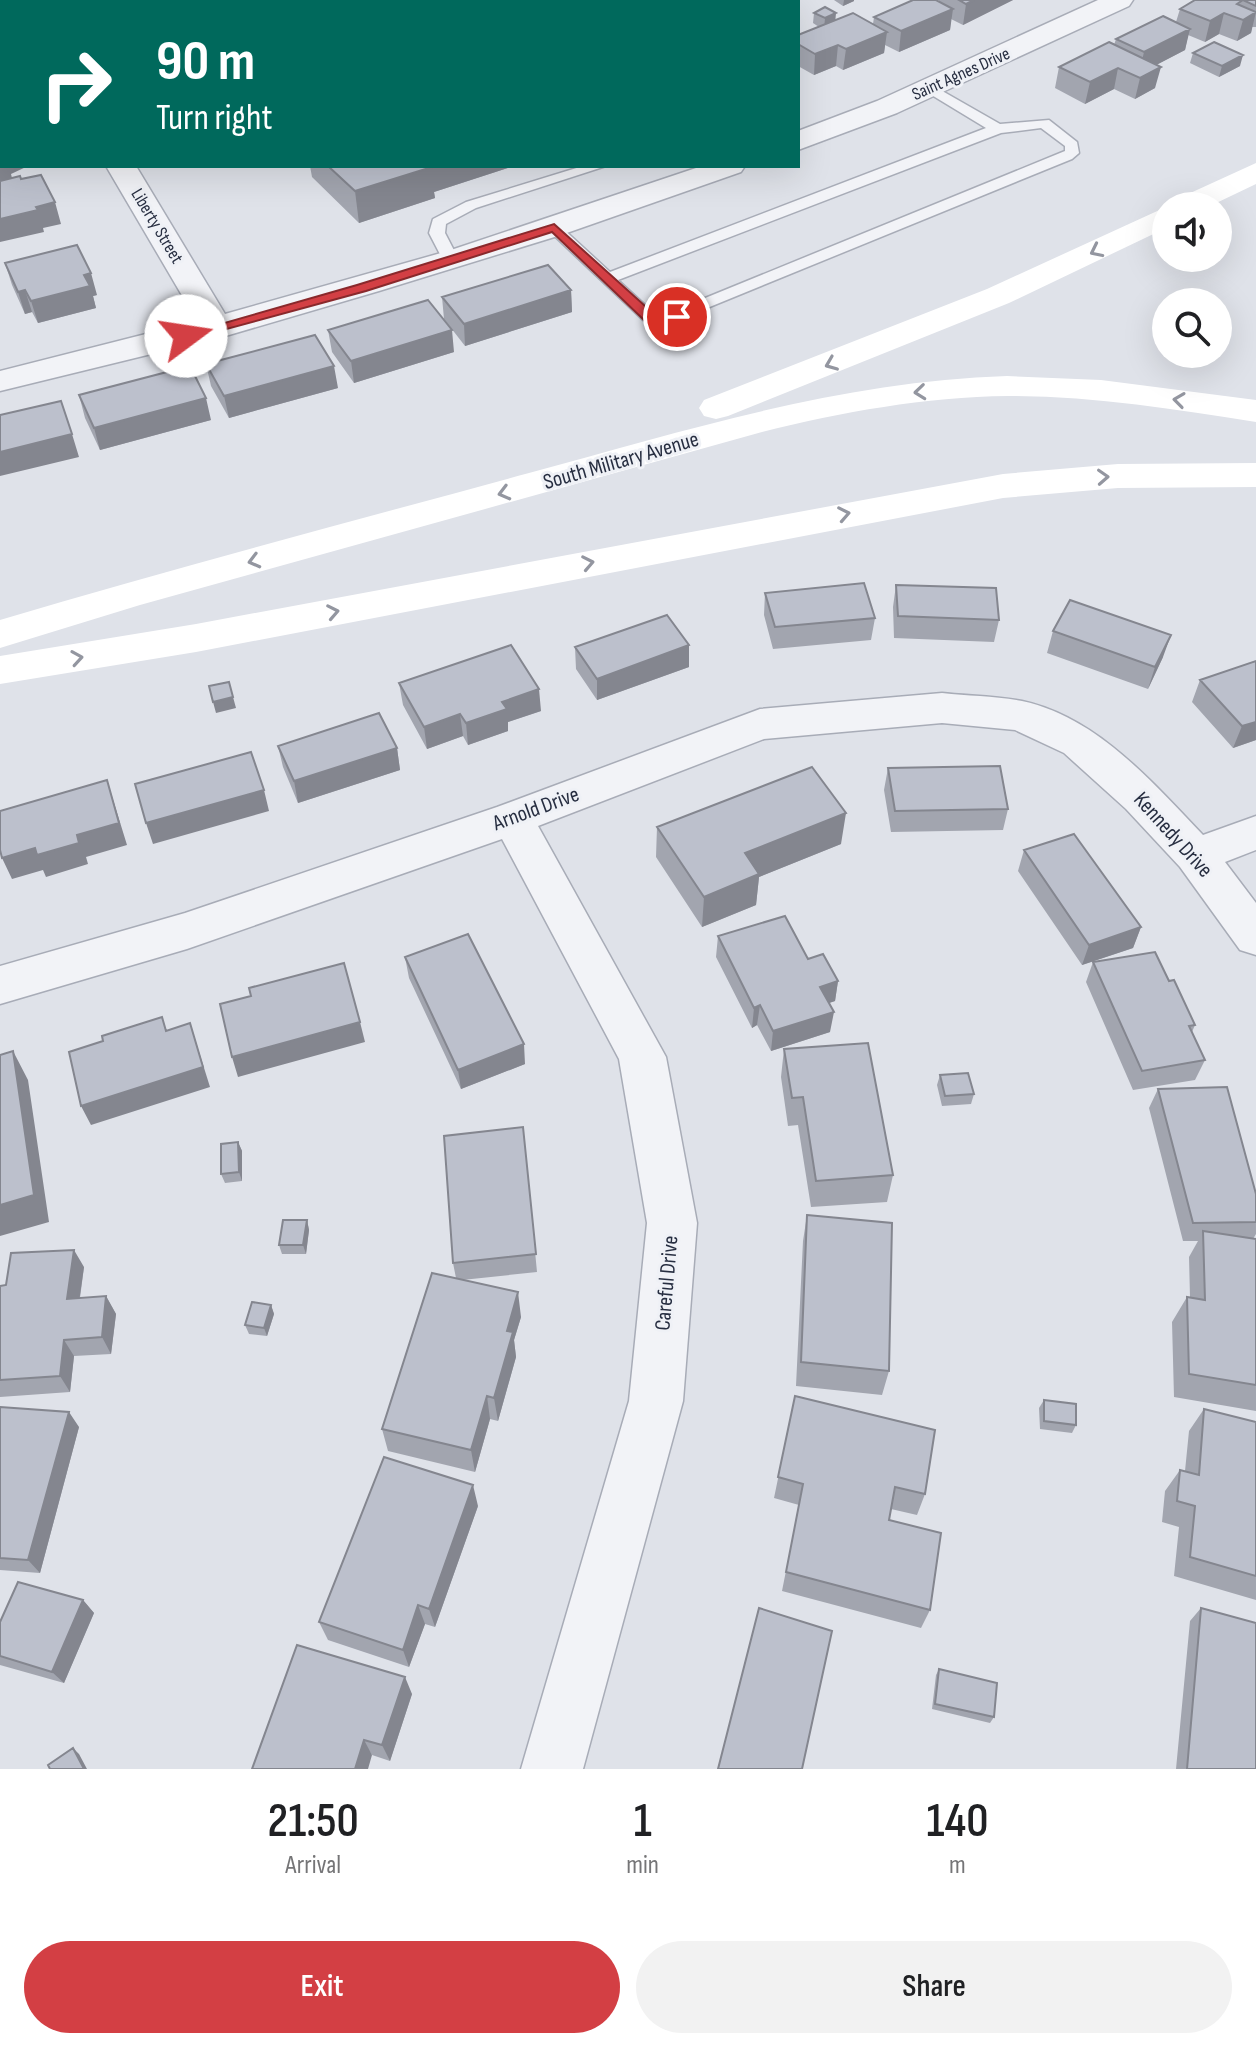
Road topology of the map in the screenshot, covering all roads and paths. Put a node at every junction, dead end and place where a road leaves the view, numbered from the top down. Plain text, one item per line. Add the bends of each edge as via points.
1 (1120, 0) edge
2 (930, 88) junction
3 (998, 129) junction
4 (800, 140) edge
5 (122, 168) edge
6 (592, 168) edge
7 (717, 168) edge
8 (1256, 172) edge
9 (1215, 192) edge
10 (1152, 223) edge
11 (554, 228) junction
12 (451, 260) junction
13 (608, 278) junction
14 (217, 328) junction
15 (0, 381) edge
16 (1256, 411) edge
17 (581, 472) junction
18 (1256, 475) edge
19 (0, 634) edge
20 (0, 670) edge
21 (1079, 742) joint
22 (512, 819) junction
23 (1256, 833) edge
24 (1195, 855) junction
25 (1256, 937) edge
26 (0, 985) edge
27 (552, 1769) edge

1 - 2 street, Saint Agnes Drive
2 - 3 lane
2 - 4 street, Saint Agnes Drive
3 - 13 lane
3 - 13 lane via 1044,123 1070,141 1072,153 668,319 649,317
5 - 14 street, Liberty Street
6 - 12 lane via 471,205 438,222 437,233
7 - 11 street
8 - 9 main road
10 -> 17 main road via 971,307 631,438
11 - 12 street
11 - 13 lane
12 - 14 street
14 - 15 street
16 -> 17 main road, South Military Avenue via 1093,390 961,388 807,410
17 -> 19 main road, South Military Avenue
20 -> 18 main road via 1003,486 1107,476
21 - 22 street, Arnold Drive via 1021,716 942,708 760,724
21 - 24 street, Kennedy Drive
22 - 26 street, Arnold Drive via 187,931
22 - 27 street, Careful Drive via 642,1057 672,1223 656,1401
23 - 24 street
24 - 25 street, Kennedy Drive

